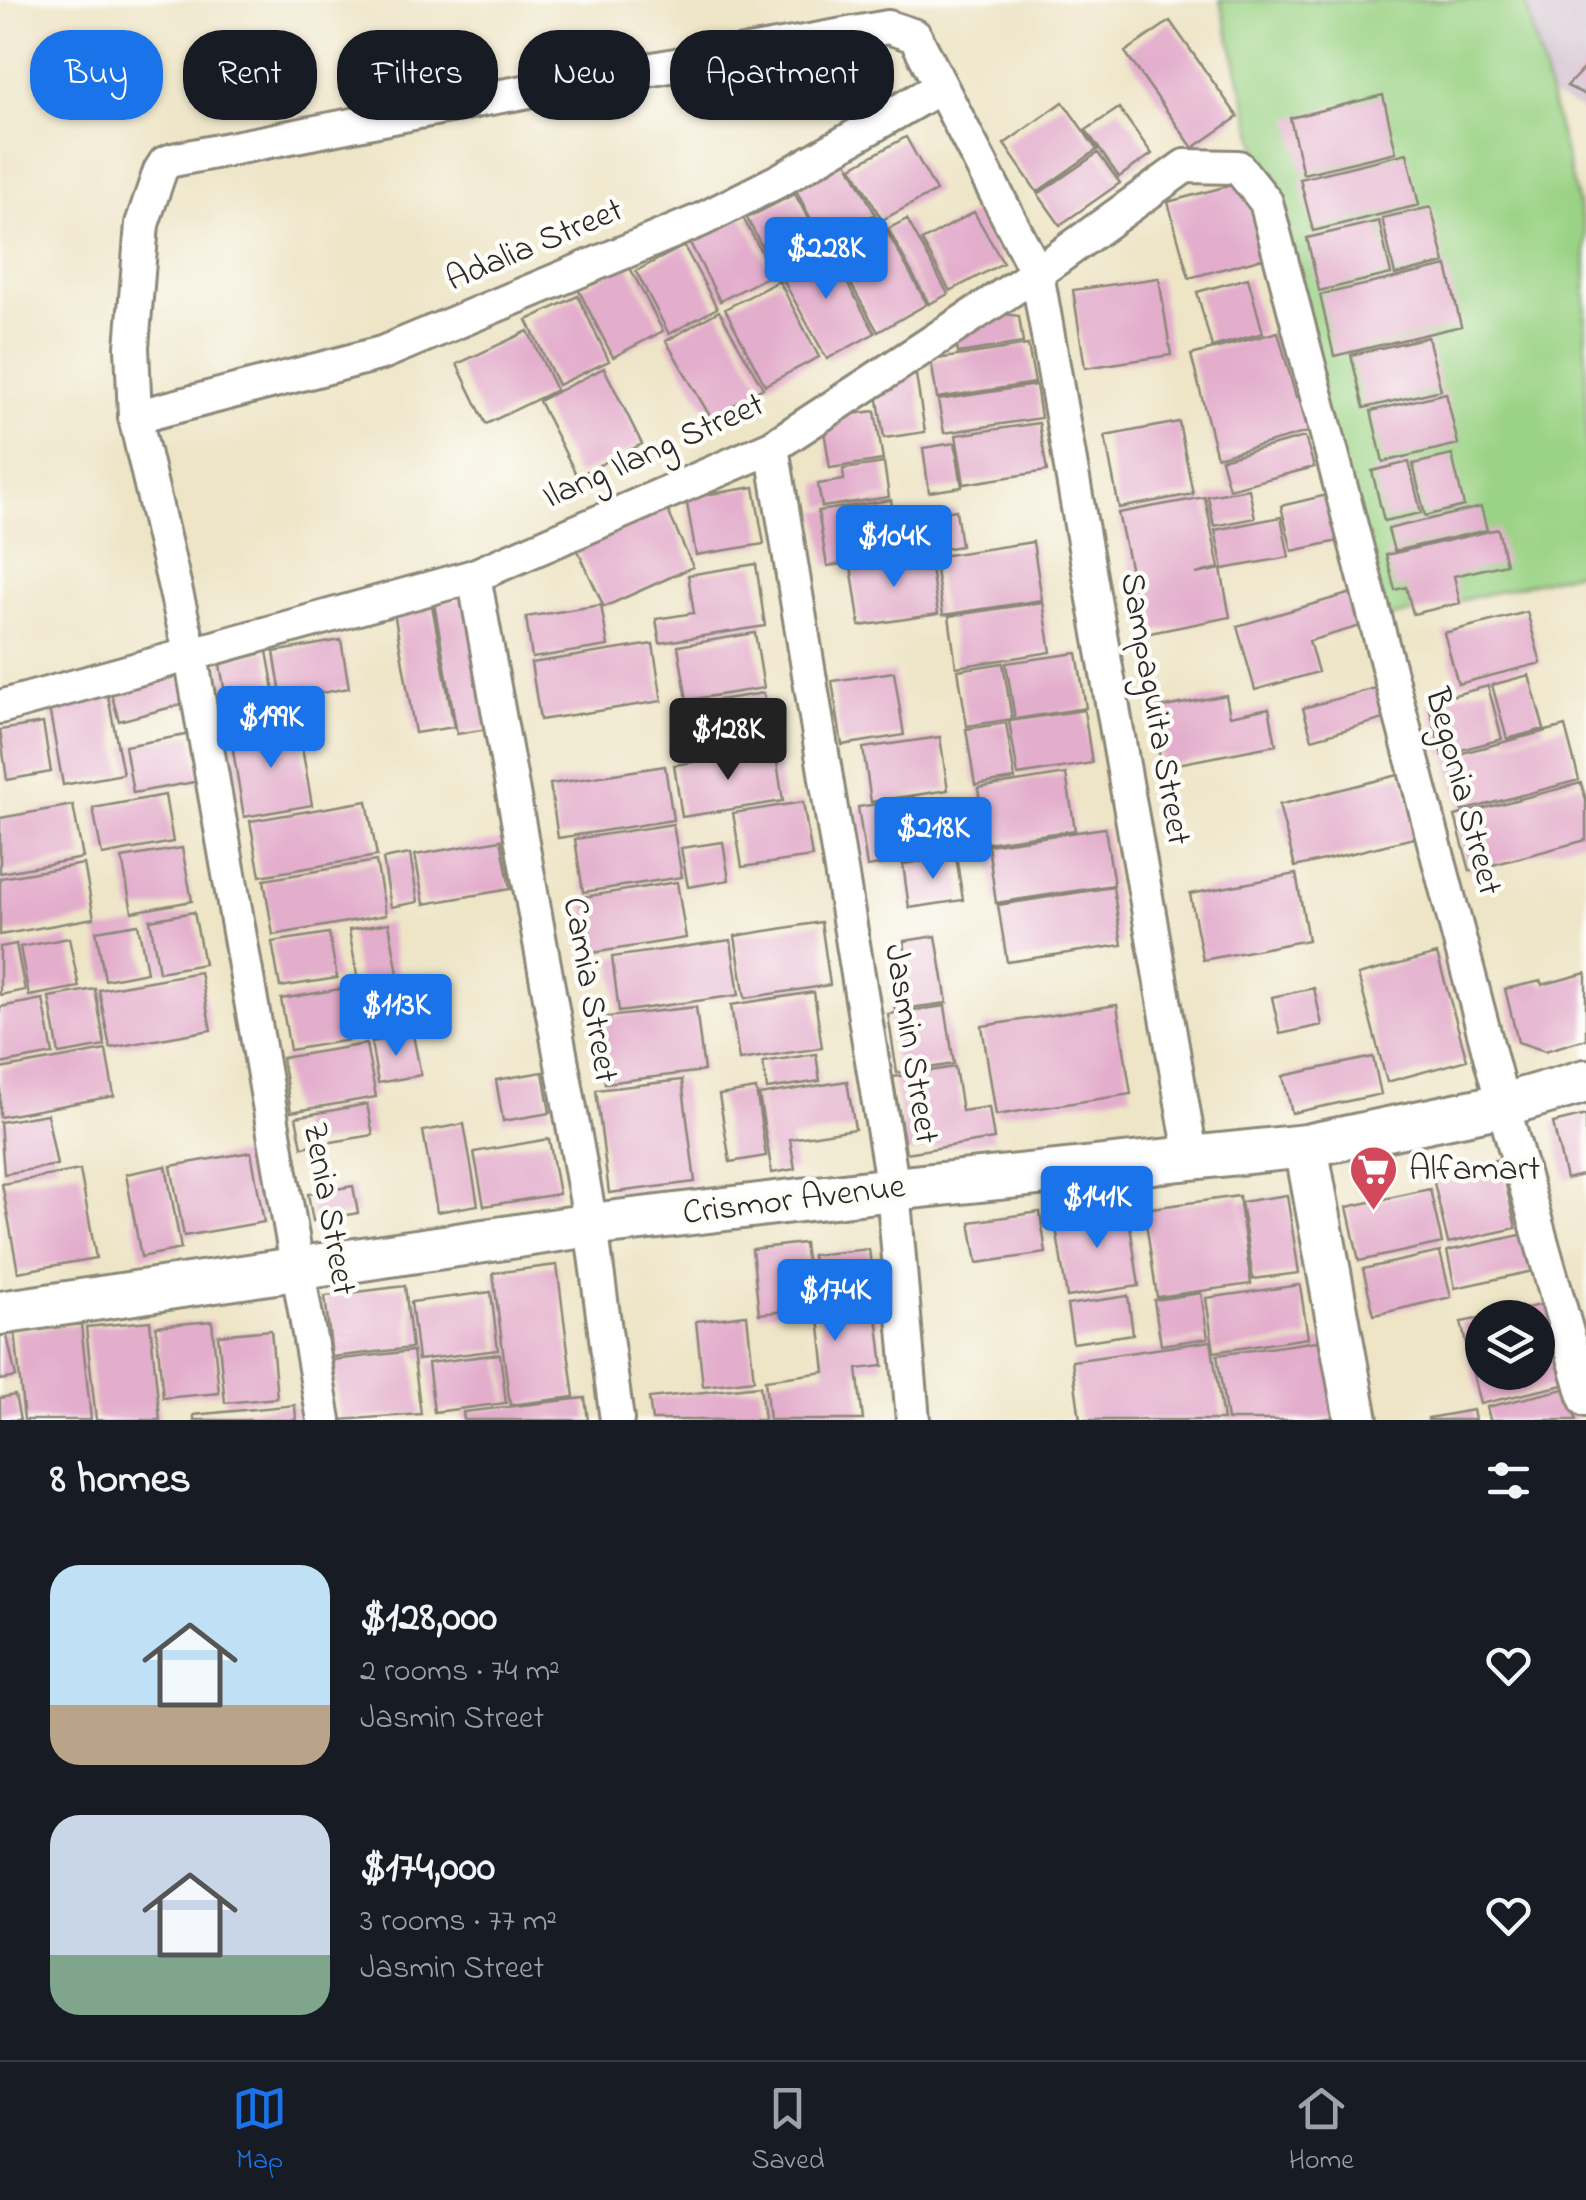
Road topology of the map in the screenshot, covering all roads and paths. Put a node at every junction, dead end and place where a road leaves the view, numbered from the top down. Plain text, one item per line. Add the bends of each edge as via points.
1 (915, 36) joint
2 (940, 87) junction
3 (1266, 202) joint
4 (1037, 273) junction
5 (136, 417) junction
6 (772, 446) junction
7 (474, 576) junction
8 (192, 656) junction
9 (0, 707) edge
10 (1586, 1081) edge
11 (1503, 1105) junction
12 (1306, 1146) junction
13 (1192, 1160) junction
14 (893, 1189) junction
15 (591, 1226) junction
16 (299, 1269) junction
17 (0, 1313) edge
18 (1586, 1400) edge
19 (324, 1420) edge
20 (617, 1420) edge
21 (913, 1420) edge
22 (1356, 1420) edge

1 - 2 street, Sampaguita Street
1 - 5 street, Zenia Street via 888,26 165,163 142,224 132,348
2 - 4 street, Sampaguita Street
2 - 5 street, Adalia Street via 702,220 400,346
3 - 4 street, Ilang Ilang Street via 1238,168 1186,166
3 - 11 street, Begonia Street
4 - 6 street, Ilang Ilang Street
4 - 13 street, Sampaguita Street
5 - 8 street, Zenia Street
6 - 7 street, Ilang Ilang Street
6 - 14 street, Jasmin Street
7 - 8 street, Ilang Ilang Street
7 - 15 street, Camia Street
8 - 9 street, Ilang Ilang Street
8 - 16 street, Zenia Street
10 - 11 street, Crismor Avenue
11 - 12 street, Crismor Avenue
11 - 18 street, Begonia Street
12 - 13 street, Crismor Avenue
12 - 22 street
13 - 14 street, Crismor Avenue
14 - 15 street, Crismor Avenue
14 - 21 street, Jasmin Street
15 - 16 street, Crismor Avenue
15 - 20 street, Camia Street
16 - 17 street, Crismor Avenue
16 - 19 street, Zenia Street

